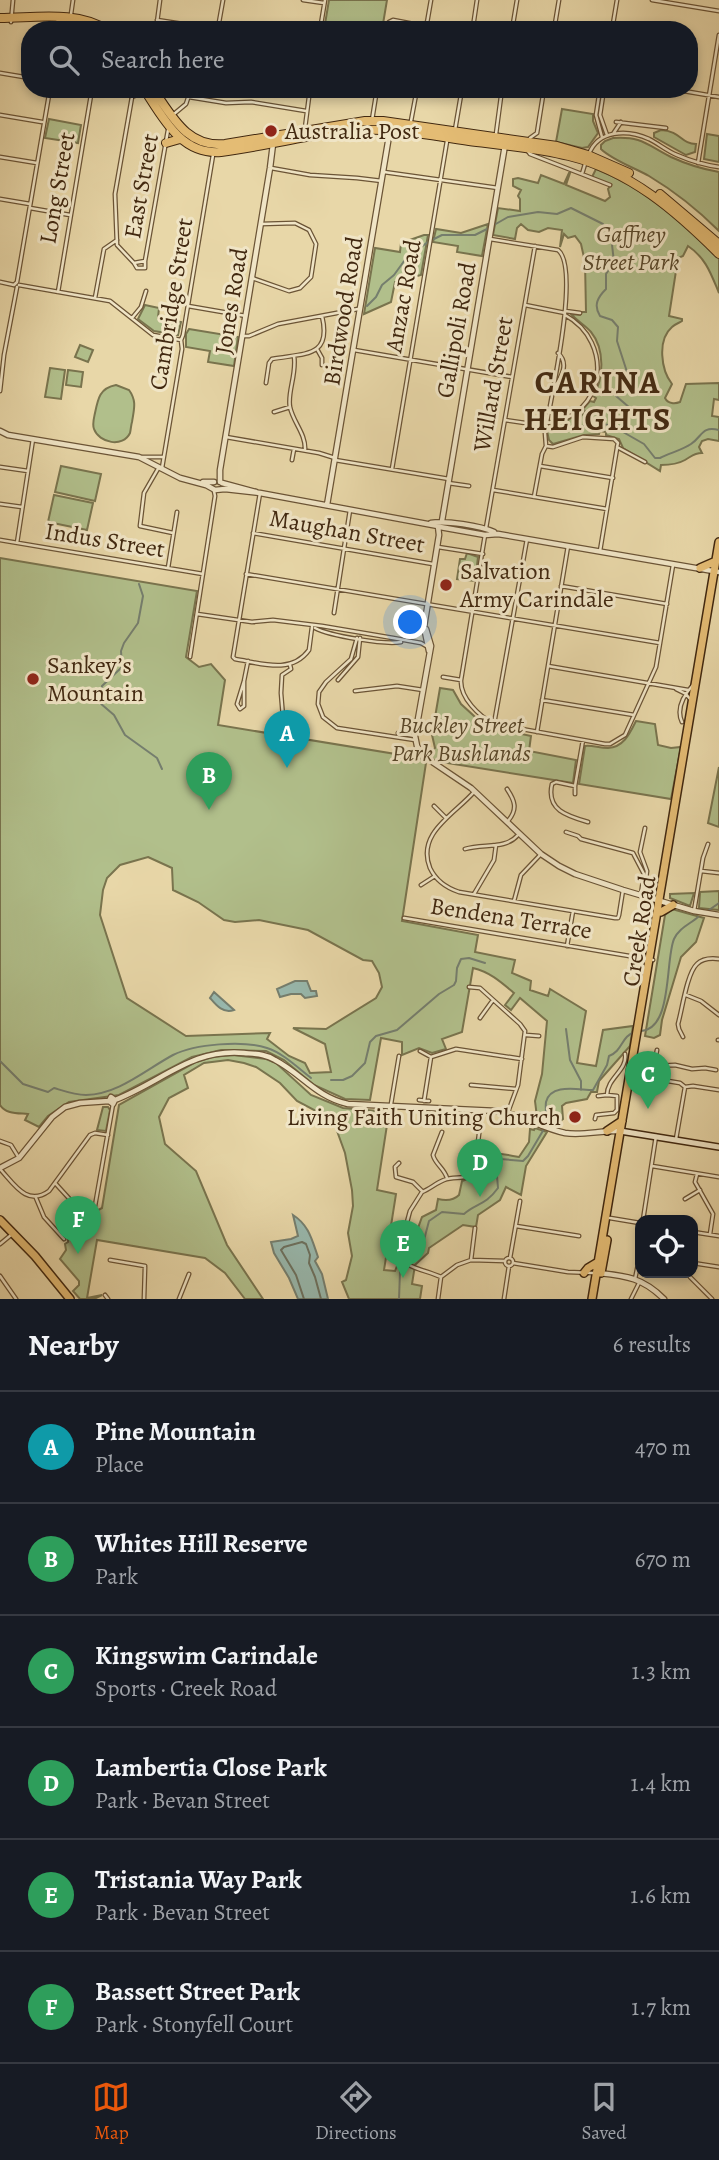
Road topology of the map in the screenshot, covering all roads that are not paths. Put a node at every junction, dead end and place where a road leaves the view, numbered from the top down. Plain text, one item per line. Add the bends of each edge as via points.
1 (13, 0) edge
2 (73, 0) edge
3 (160, 0) edge
4 (223, 0) edge
5 (303, 0) edge
6 (431, 0) edge
7 (477, 0) edge
8 (517, 0) edge
9 (559, 0) edge
10 (617, 0) edge
11 (652, 0) edge
12 (324, 2) edge
13 (719, 12) edge
14 (0, 20) edge
15 (11, 20) junction
16 (157, 20) joint
17 (38, 21) edge
18 (64, 21) edge
19 (162, 21) edge
20 (220, 21) edge
21 (321, 21) edge
22 (428, 21) edge
23 (473, 21) edge
24 (514, 21) edge
25 (556, 21) edge
26 (614, 21) edge
27 (719, 35) edge
28 (0, 73) edge
29 (21, 76) edge
30 (698, 93) edge
31 (709, 95) junction
32 (719, 97) edge
33 (48, 98) edge
34 (90, 98) edge
35 (132, 98) edge
36 (152, 98) edge
37 (155, 98) edge
38 (189, 98) edge
39 (195, 98) edge
40 (308, 98) edge
41 (375, 98) edge
42 (415, 98) edge
43 (460, 98) edge
44 (501, 98) edge
45 (543, 98) edge
46 (601, 98) edge
47 (306, 111) junction
48 (0, 115) edge
49 (172, 116) junction
50 (372, 120) junction
51 (620, 122) junction
52 (43, 123) junction
53 (411, 125) junction
54 (169, 126) junction
55 (391, 126) junction
56 (666, 128) dead end
57 (306, 131) junction
58 (537, 133) junction
59 (452, 134) junction
60 (497, 134) junction
61 (613, 134) junction
62 (624, 134) junction
63 (604, 136) junction
64 (180, 139) junction
65 (272, 140) junction
66 (508, 142) junction
67 (166, 143) junction
68 (545, 144) junction
69 (527, 145) junction
70 (214, 148) junction
71 (0, 157) edge
72 (587, 158) junction
73 (37, 163) junction
74 (698, 163) junction
75 (719, 167) edge
76 (270, 168) junction
77 (384, 172) junction
78 (582, 174) junction
79 (441, 180) junction
80 (382, 181) junction
81 (610, 185) dead end
82 (498, 188) junction
83 (0, 199) edge
84 (30, 206) junction
85 (70, 215) junction
86 (261, 224) junction
87 (489, 239) junction
88 (117, 240) junction
89 (719, 244) edge
90 (534, 246) junction
91 (719, 254) edge
92 (145, 261) junction
93 (134, 263) junction
94 (252, 278) junction
95 (0, 282) edge
96 (17, 285) junction
97 (146, 290) dead end
98 (58, 292) junction
99 (95, 298) junction
100 (524, 305) junction
101 (188, 306) junction
102 (361, 309) junction
103 (565, 313) junction
104 (580, 313) dead end
105 (246, 316) junction
106 (322, 316) junction
107 (132, 318) junction
108 (243, 336) junction
109 (181, 340) junction
110 (317, 349) junction
111 (354, 350) junction
112 (558, 353) junction
113 (2, 354) edge
114 (294, 355) junction
115 (410, 360) junction
116 (322, 365) dead end
117 (467, 369) junction
118 (512, 377) junction
119 (266, 383) dead end
120 (553, 387) junction
121 (0, 391) edge
122 (290, 407) junction
123 (274, 412) dead end
124 (505, 420) junction
125 (546, 425) junction
126 (0, 431) edge
127 (226, 437) junction
128 (33, 439) junction
129 (546, 446) junction
130 (617, 447) junction
131 (294, 449) junction
132 (305, 450) junction
133 (139, 457) junction
134 (163, 457) junction
135 (335, 459) junction
136 (292, 460) dead end
137 (645, 462) dead end
138 (540, 466) junction
139 (0, 467) edge
140 (160, 468) junction
141 (392, 469) junction
142 (29, 471) junction
143 (613, 478) junction
144 (449, 481) junction
145 (217, 485) junction
146 (469, 486) dead end
147 (493, 490) junction
148 (260, 493) junction
149 (534, 497) junction
150 (0, 503) edge
151 (327, 505) junction
152 (22, 507) junction
153 (350, 509) junction
154 (607, 509) junction
155 (177, 512) dead end
156 (442, 524) junction
157 (486, 532) junction
158 (173, 533) junction
159 (253, 533) junction
160 (527, 539) junction
161 (0, 540) edge
162 (719, 541) edge
163 (17, 543) junction
164 (568, 546) junction
165 (438, 547) junction
166 (344, 548) junction
167 (600, 551) junction
168 (483, 554) junction
169 (716, 561) junction
170 (435, 564) junction
171 (673, 564) junction
172 (168, 568) junction
173 (700, 568) junction
174 (718, 573) edge
175 (203, 574) junction
176 (246, 574) junction
177 (561, 586) junction
178 (337, 589) junction
179 (428, 604) junction
180 (667, 604) junction
181 (473, 612) junction
182 (197, 614) junction
183 (334, 614) dead end
184 (513, 619) junction
185 (239, 620) junction
186 (424, 625) junction
187 (313, 626) junction
188 (555, 626) junction
189 (358, 638) junction
190 (426, 639) junction
191 (405, 641) junction
192 (421, 643) junction
193 (660, 643) junction
194 (429, 649) junction
195 (190, 657) dead end
196 (248, 661) junction
197 (290, 664) junction
198 (548, 666) junction
199 (443, 677) dead end
200 (338, 680) dead end
201 (461, 680) junction
202 (244, 681) junction
203 (695, 682) junction
204 (648, 683) junction
205 (422, 690) junction
206 (355, 691) dead end
207 (687, 692) junction
208 (542, 700) junction
209 (692, 701) junction
210 (634, 715) junction
211 (283, 717) dead end
212 (682, 722) dead end
213 (494, 724) junction
214 (537, 732) junction
215 (398, 733) dead end
216 (415, 738) junction
217 (583, 740) junction
218 (575, 786) junction
219 (507, 789) dead end
220 (474, 792) junction
221 (575, 794) dead end
222 (434, 806) dead end
223 (446, 818) junction
224 (508, 821) junction
225 (588, 822) dead end
226 (645, 828) dead end
227 (521, 832) junction
228 (566, 832) dead end
229 (708, 844) dead end
230 (496, 845) junction
231 (466, 849) dead end
232 (541, 854) junction
233 (701, 872) junction
234 (719, 873) edge
235 (646, 874) junction
236 (435, 876) junction
237 (421, 886) dead end
238 (623, 890) junction
239 (474, 894) junction
240 (642, 895) junction
241 (514, 901) junction
242 (661, 901) junction
243 (673, 905) junction
244 (573, 911) junction
245 (694, 911) junction
246 (662, 912) junction
247 (719, 915) edge
248 (404, 918) dead end
249 (567, 946) junction
250 (719, 958) edge
251 (651, 959) junction
252 (469, 987) dead end
253 (686, 995) junction
254 (493, 1000) junction
255 (719, 1015) edge
256 (480, 1018) dead end
257 (639, 1031) junction
258 (526, 1035) junction
259 (540, 1036) dead end
260 (683, 1037) dead end
261 (657, 1049) dead end
262 (420, 1051) dead end
263 (625, 1054) dead end
264 (399, 1056) dead end
265 (431, 1057) junction
266 (522, 1059) junction
267 (716, 1070) dead end
268 (648, 1078) dead end
269 (471, 1085) dead end
270 (685, 1087) junction
271 (516, 1089) junction
272 (719, 1090) edge
273 (607, 1095) junction
274 (598, 1096) dead end
275 (429, 1101) dead end
276 (112, 1102) junction
277 (390, 1106) junction
278 (508, 1112) junction
279 (595, 1119) dead end
280 (622, 1121) junction
281 (480, 1126) dead end
282 (616, 1131) junction
283 (442, 1132) dead end
284 (108, 1135) junction
285 (656, 1136) junction
286 (676, 1139) junction
287 (0, 1141) edge
288 (719, 1147) edge
289 (19, 1158) junction
290 (399, 1163) dead end
291 (652, 1166) junction
292 (0, 1168) edge
293 (696, 1174) junction
294 (719, 1177) edge
295 (447, 1179) junction
296 (55, 1183) junction
297 (700, 1190) junction
298 (422, 1192) junction
299 (36, 1198) junction
300 (685, 1199) dead end
301 (520, 1200) dead end
302 (642, 1215) edge
303 (0, 1218) edge
304 (610, 1218) junction
305 (635, 1221) edge
306 (516, 1226) junction
307 (475, 1228) dead end
308 (14, 1233) junction
309 (698, 1233) edge
310 (710, 1234) junction
311 (579, 1236) dead end
312 (719, 1236) edge
313 (64, 1240) dead end
314 (0, 1244) edge
315 (510, 1258) junction
316 (110, 1260) dead end
317 (471, 1260) junction
318 (505, 1261) junction
319 (598, 1262) junction
320 (513, 1263) junction
321 (698, 1264) edge
322 (509, 1266) junction
323 (719, 1267) edge
324 (584, 1273) junction
325 (599, 1273) junction
326 (189, 1274) dead end
327 (0, 1276) edge
328 (441, 1277) junction
329 (690, 1278) edge
330 (638, 1280) junction
331 (16, 1299) edge
332 (73, 1299) edge
333 (145, 1299) edge
334 (180, 1299) edge
335 (438, 1299) edge
336 (505, 1299) edge
337 (594, 1299) edge
338 (631, 1299) edge
339 (664, 1299) edge
340 (712, 1299) edge

1 - 15 street
2 - 18 street
3 - 16 street
4 - 20 street
5 - 12 street
6 - 22 street
7 - 23 street
8 - 24 street
9 - 25 street
10 - 26 street
11 - 13 street
12 - 21 street
14 - 15 highway
15 - 17 highway
16 - 19 street
27 - 31 street
28 - 29 street
30 - 31 street
31 - 32 street
31 - 74 street
33 - 52 street
34 - 85 street, Long Street
35 - 88 street via 115,199
36 - 54 highway
37 - 49 highway
38 - 49 street
39 - 47 street
40 - 47 street
41 - 50 street
42 - 53 street
43 - 59 street, Anzac Road
44 - 60 street
45 - 58 street
46 - 63 street
47 - 57 street
48 - 52 street
49 - 54 street, East Street
49 - 70 highway via 190,136
50 - 55 highway
50 - 57 highway
51 - 56 street
51 - 61 street
51 - 62 street
52 - 73 street
53 - 55 highway
53 - 59 highway
54 - 64 highway
54 - 67 street, East Street
55 - 59 highway
55 - 65 highway
55 - 77 street, Birdwood Road
57 - 65 highway
58 - 68 street
58 - 69 street
59 - 60 highway
59 - 66 highway
59 - 79 street, Anzac Road
60 - 66 highway
61 - 62 street
61 - 63 street
62 - 74 street via 647,138
63 - 72 street via 594,143
64 - 67 highway
64 - 70 highway via 197,149
65 - 70 highway
65 - 76 street, Jones Road
66 - 69 highway
66 - 82 street, Gallipoli Road
67 - 92 street, East Street
68 - 69 highway
68 - 72 highway
69 - 72 highway
69 - 78 street via 529,153
70 - 101 street, Cambridge Street
71 - 73 street
72 - 78 street
72 - 89 highway via 627,172
72 - 91 highway via 648,191
73 - 84 street
74 - 75 street
76 - 80 street
76 - 86 street, Jones Road
77 - 79 street
77 - 80 street, Birdwood Road
78 - 81 street
79 - 82 street
79 - 115 street, Anzac Road
80 - 102 street, Birdwood Road
82 - 87 street, Gallipoli Road
83 - 84 street
84 - 85 street
84 - 96 street
85 - 98 street, Long Street
86 - 94 street, Jones Road
86 - 94 street via 306,227 315,240 314,259 310,280 293,291
87 - 90 street
87 - 117 street, Gallipoli Road
88 - 93 street via 120,250
88 - 99 street via 104,249
90 - 100 street, Willard Street
90 - 103 street via 562,253 567,278
92 - 93 street
92 - 93 street via 143,269
94 - 105 street, Jones Road
95 - 96 street
96 - 98 street
96 - 113 street
97 - 107 street
98 - 99 street
99 - 107 street via 114,303
100 - 103 street
100 - 118 street, Willard Street
101 - 105 street
101 - 109 street, Cambridge Street
102 - 106 street
102 - 111 street, Birdwood Road
103 - 104 street
103 - 112 street
103 - 125 street via 595,346 599,369 586,403 569,417
105 - 108 street, Jones Road
106 - 108 street
106 - 110 street via 325,336
107 - 109 street via 153,335
108 - 127 street, Jones Road
109 - 134 street, Cambridge Street
110 - 114 street
110 - 116 street
111 - 115 street
111 - 135 street, Birdwood Road
112 - 120 street
112 - 120 street via 564,369
113 - 121 street
114 - 119 street via 270,361
114 - 122 street
115 - 117 street
115 - 141 street, Anzac Road
117 - 118 street
117 - 144 street, Gallipoli Road
118 - 124 street, Willard Street
120 - 125 street
122 - 123 street
122 - 132 street
124 - 125 street
124 - 147 street, Willard Street
125 - 129 street
126 - 128 street
127 - 131 street
127 - 145 street, Jones Road
128 - 133 street
128 - 142 street
129 - 130 street via 597,437 614,439
129 - 138 street
130 - 137 street
130 - 143 street
131 - 132 street
131 - 136 street
132 - 135 street
133 - 134 street
133 - 140 street
134 - 140 street, Cambridge Street
135 - 141 street
135 - 151 street, Birdwood Road
138 - 143 street
138 - 149 street
139 - 142 street
140 - 145 street via 183,479
140 - 158 street via 144,493 140,526
141 - 144 street
142 - 152 street
143 - 154 street
144 - 146 street
144 - 156 street, Gallipoli Road
145 - 148 street
145 - 175 street
147 - 149 street
147 - 157 street, Willard Street
148 - 151 street
148 - 159 street
149 - 154 street
150 - 152 street
151 - 153 street
152 - 163 street
153 - 156 street
153 - 166 street
154 - 167 street
155 - 158 street
156 - 157 street
156 - 165 street, Gallipoli Road
157 - 160 street
157 - 168 street, Willard Street
158 - 172 street
159 - 166 street, Maughan Street
159 - 176 street
160 - 164 street
160 - 184 street
161 - 163 street, Indus Street
162 - 169 main road, Creek Road
163 - 172 street, Indus Street
164 - 167 street
164 - 177 street
165 - 168 street
165 - 170 street, Gallipoli Road
166 - 170 street, Maughan Street
166 - 178 street
167 - 171 street
168 - 181 street, Willard Street
169 - 173 main road
169 - 174 main road, Creek Road
170 - 179 street, Gallipoli Road
171 - 173 street
171 - 180 street
172 - 175 street, Indus Street
173 - 174 street
174 - 203 main road, Creek Road
174 - 242 main road, Creek Road
175 - 182 street
176 - 178 street
176 - 185 street
177 - 180 street
177 - 188 street
178 - 179 street
178 - 183 street
179 - 181 street
179 - 186 street, Gallipoli Road
180 - 193 street
181 - 184 street
181 - 201 street, Willard Street
182 - 185 street
182 - 195 street
184 - 188 street
184 - 213 street
185 - 187 street
185 - 196 street via 233,657
186 - 190 street, Gallipoli Road
186 - 194 street, Gallipoli Road
187 - 189 street via 325,633
187 - 191 street
187 - 197 street via 309,650
188 - 193 street
188 - 198 street
189 - 191 street
189 - 200 street via 358,657
189 - 216 street via 351,659 319,692 323,717 337,727
190 - 192 street
190 - 194 street, Gallipoli Road
191 - 192 street
192 - 194 street
193 - 204 street
194 - 205 street, Gallipoli Road
196 - 197 street
196 - 202 street
197 - 211 street via 291,669 282,675
198 - 204 street
198 - 208 street
199 - 201 street
201 - 213 street via 466,698
202 - 202 street via 244,706 240,709 237,704
203 - 207 street
203 - 209 main road, Creek Road
204 - 207 street
204 - 210 street
205 - 206 street via 397,686
205 - 216 street, Gallipoli Road
207 - 209 street
207 - 212 street via 679,712
208 - 210 street
208 - 214 street
209 - 242 main road, Creek Road
210 - 217 street via 623,737 610,744
213 - 214 street
214 - 217 street
215 - 216 street
216 - 220 street via 425,757
217 - 218 street
218 - 221 street
218 - 225 street via 552,784 555,806
219 - 224 street via 515,808
220 - 223 street
220 - 224 street
222 - 223 street
223 - 236 street via 428,843 427,858
224 - 227 street
226 - 235 street via 640,852
227 - 230 street via 510,843
227 - 232 street
228 - 235 street via 633,853
229 - 233 street
230 - 231 street
230 - 239 street via 494,860
232 - 238 street via 566,870
232 - 241 street via 521,875
233 - 234 street
233 - 245 street
235 - 240 street
236 - 237 street
236 - 239 street via 446,887
238 - 240 street
238 - 244 street via 618,918
239 - 241 street
240 - 242 street
241 - 244 street
242 - 243 street
242 - 246 main road, Creek Road
242 - 251 main road, Creek Road
243 - 245 street
243 - 246 main road
244 - 249 street
245 - 247 street
246 - 251 main road, Creek Road
248 - 249 street, Bendena Terrace
249 - 251 street, Bendena Terrace
250 - 253 street via 696,965
251 - 257 main road, Creek Road
252 - 254 street via 481,988
253 - 255 street
253 - 260 street via 678,1024
254 - 256 street
254 - 258 street via 523,1026
257 - 280 main road, Creek Road
257 - 282 main road, Creek Road
258 - 259 street
258 - 266 street
261 - 267 street via 654,1066
262 - 265 street
263 - 273 street via 625,1063 607,1087
264 - 277 street
265 - 266 street via 456,1049
265 - 275 street via 421,1100
266 - 271 street
268 - 270 street
269 - 271 street
270 - 272 street
270 - 286 street
271 - 278 street
273 - 274 street
273 - 279 street via 617,1096 617,1110
276 - 277 street via 198,1057 229,1052 275,1060 338,1101
276 - 284 street
276 - 289 street via 80,1103 59,1112
277 - 278 street
278 - 282 street via 552,1130 578,1134
280 - 282 main road
280 - 282 main road, Creek Road
281 - 295 street via 474,1174
282 - 285 main road
282 - 304 main road, Creek Road
282 - 319 main road, Creek Road via 618,1145
283 - 295 street via 433,1154
284 - 296 street via 90,1135
284 - 296 street via 95,1206 79,1209
285 - 286 main road
285 - 291 street
286 - 288 main road
287 - 289 street via 11,1145
289 - 292 street
290 - 298 street via 396,1177 412,1182
291 - 293 street
291 - 302 street
292 - 299 street via 20,1191
293 - 294 street
293 - 297 street
295 - 298 street
296 - 299 street
297 - 300 street
297 - 310 street via 713,1214
298 - 328 street via 410,1211 399,1252 409,1266
299 - 313 street via 44,1217
301 - 306 street
303 - 308 main road
304 - 305 street
304 - 325 main road, Creek Road
306 - 311 street
306 - 315 street
307 - 317 street
308 - 314 street
308 - 332 main road
309 - 310 street
310 - 312 street
315 - 318 street
315 - 320 street
316 - 333 street via 149,1269 144,1278
317 - 318 street
317 - 328 street
318 - 322 street
319 - 324 main road
319 - 325 main road, Creek Road
320 - 322 street
320 - 324 street
321 - 323 street
322 - 336 street
324 - 325 street
325 - 330 street
325 - 337 main road, Creek Road
326 - 334 street
327 - 331 street
328 - 335 street
329 - 340 street
330 - 338 street
330 - 339 street

